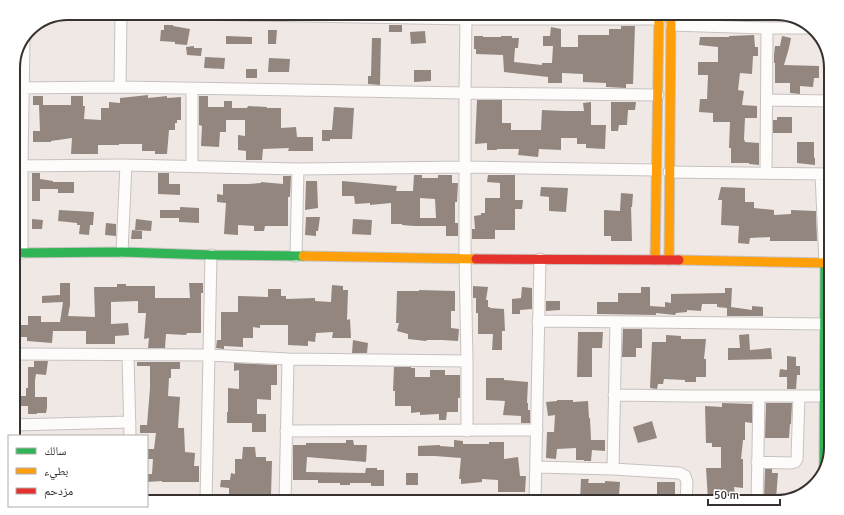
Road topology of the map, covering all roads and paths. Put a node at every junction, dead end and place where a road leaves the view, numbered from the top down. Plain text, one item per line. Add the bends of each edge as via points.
1 (121, 20) edge
2 (466, 20) edge
3 (659, 20) edge
4 (671, 20) edge
5 (671, 25) junction
6 (767, 28) junction
7 (802, 28) edge
8 (22, 54) edge
9 (20, 72) edge
10 (120, 87) junction
11 (20, 88) edge
12 (192, 89) junction
13 (465, 93) junction
14 (658, 95) junction
15 (767, 100) junction
16 (824, 101) edge
17 (126, 165) junction
18 (20, 166) edge
19 (192, 166) junction
20 (465, 167) junction
21 (298, 169) junction
22 (656, 170) junction
23 (669, 172) junction
24 (766, 173) junction
25 (824, 174) edge
26 (122, 252) junction
27 (20, 253) edge
28 (211, 255) junction
29 (296, 256) junction
30 (465, 258) junction
31 (540, 259) junction
32 (654, 260) junction
33 (669, 260) junction
34 (824, 263) edge
35 (538, 321) junction
36 (616, 322) junction
37 (824, 324) edge
38 (20, 354) edge
39 (128, 355) junction
40 (208, 355) junction
41 (288, 359) junction
42 (467, 361) junction
43 (614, 395) junction
44 (759, 396) junction
45 (799, 396) junction
46 (824, 396) edge
47 (130, 422) junction
48 (20, 425) edge
49 (537, 430) junction
50 (286, 431) junction
51 (467, 431) junction
52 (130, 435) edge
53 (757, 462) junction
54 (536, 467) junction
55 (613, 469) junction
56 (206, 495) edge
57 (285, 495) edge
58 (536, 495) edge
59 (686, 495) edge
60 (757, 495) edge

1 - 10 street
2 - 13 street
3 - 14 main road
4 - 5 main road
5 - 6 street
5 - 23 main road
6 - 7 street
6 - 15 street
8 - 9 street
10 - 11 street
10 - 12 street
12 - 13 street
12 - 19 street
13 - 14 street
13 - 20 street
14 - 22 main road
15 - 16 street
15 - 24 street
17 - 18 street
17 - 19 street
17 - 26 street
19 - 21 street
20 - 21 street
20 - 22 street
20 - 30 street
21 - 29 street
22 - 32 main road
23 - 24 street
23 - 33 main road
24 - 25 street
26 - 27 main road
26 - 28 main road
28 - 29 main road
28 - 40 street
29 - 30 main road
30 - 31 main road
30 - 42 street
31 - 32 main road
31 - 35 street
32 - 33 main road
33 - 34 main road
35 - 36 street
35 - 49 street
36 - 37 street
36 - 43 street
38 - 39 street
39 - 40 street
39 - 47 street
40 - 41 street
40 - 56 street
41 - 42 street
41 - 50 street
42 - 51 street
43 - 44 street
43 - 55 street
44 - 45 street
44 - 53 street
45 - 46 street
45 - 53 street via 797,459 791,463
47 - 48 street
47 - 52 street
49 - 51 street
49 - 54 street
50 - 51 street
50 - 57 street
53 - 60 street
54 - 55 street
54 - 58 street
55 - 59 street via 679,473 685,476

